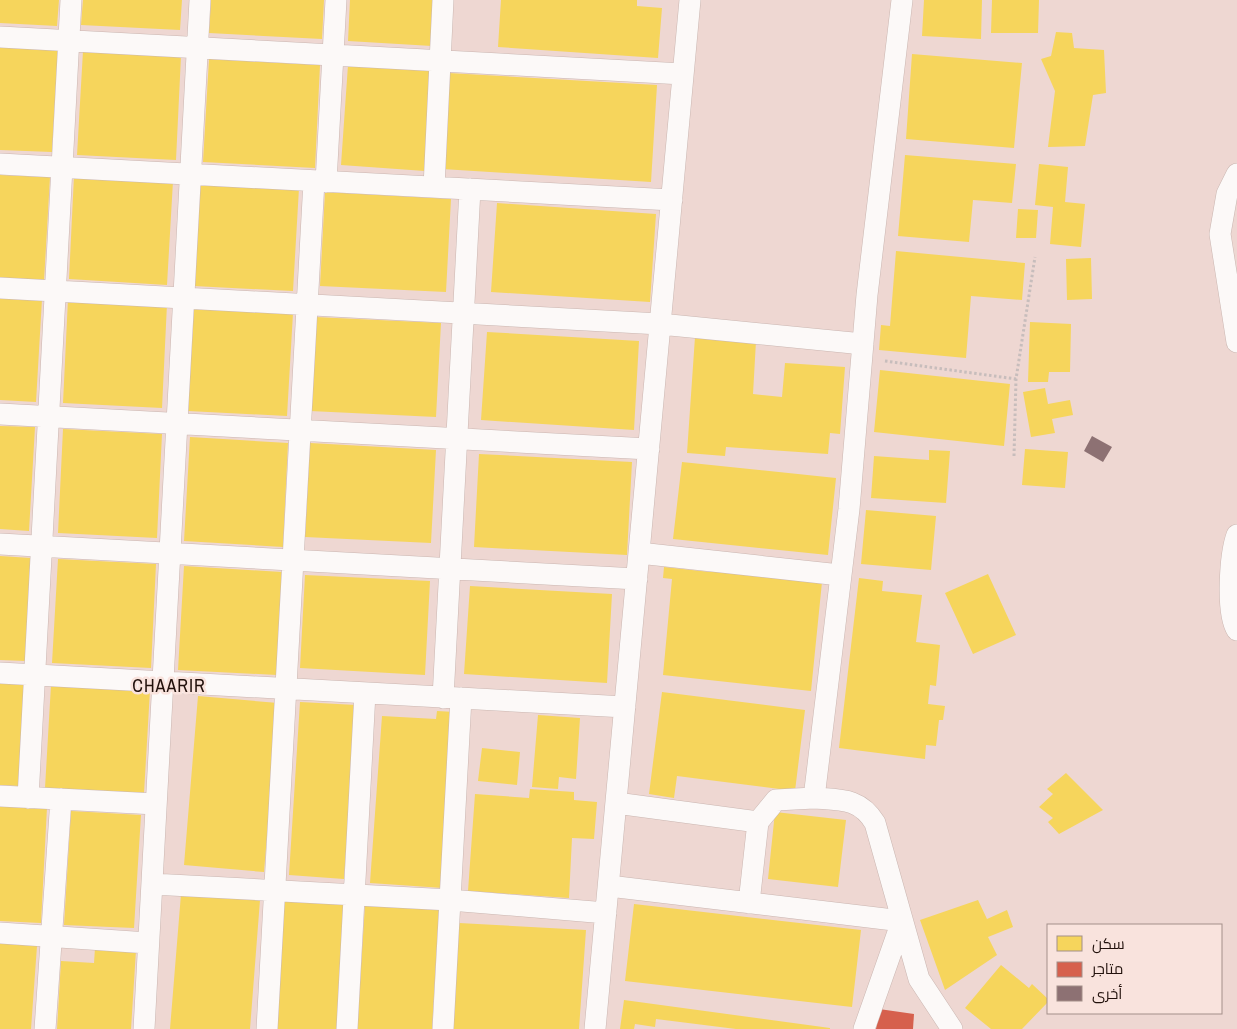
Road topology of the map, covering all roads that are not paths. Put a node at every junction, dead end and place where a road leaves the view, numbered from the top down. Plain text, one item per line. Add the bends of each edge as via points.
1 (72, 0) edge
2 (200, 0) edge
3 (336, 0) edge
4 (443, 0) edge
5 (690, 0) edge
6 (902, 0) edge
7 (0, 37) edge
8 (69, 40) junction
9 (197, 48) junction
10 (333, 55) junction
11 (440, 61) junction
12 (683, 74) junction
13 (0, 164) edge
14 (62, 167) junction
15 (191, 174) junction
16 (1237, 174) edge
17 (320, 181) junction
18 (434, 187) junction
19 (470, 189) junction
20 (1232, 192) edge
21 (672, 200) junction
22 (0, 288) edge
23 (55, 291) junction
24 (184, 298) junction
25 (307, 305) junction
26 (464, 314) junction
27 (660, 324) junction
28 (1237, 342) edge
29 (862, 351) junction
30 (0, 414) edge
31 (49, 416) junction
32 (177, 423) junction
33 (300, 430) junction
34 (457, 438) junction
35 (649, 449) junction
36 (1237, 535) edge
37 (0, 544) edge
38 (42, 546) junction
39 (170, 553) junction
40 (639, 553) junction
41 (293, 560) junction
42 (450, 568) junction
43 (840, 575) junction
44 (637, 579) junction
45 (1237, 630) edge
46 (0, 673) edge
47 (34, 675) junction
48 (163, 682) junction
49 (286, 689) junction
50 (365, 693) junction
51 (452, 698) junction
52 (625, 707) junction
53 (817, 772) junction
54 (0, 796) edge
55 (28, 798) junction
56 (814, 798) junction
57 (61, 799) junction
58 (852, 802) junction
59 (616, 803) junction
60 (156, 804) junction
61 (758, 822) junction
62 (152, 884) junction
63 (609, 886) junction
64 (275, 890) junction
65 (354, 894) junction
66 (450, 900) junction
67 (749, 903) junction
68 (606, 913) junction
69 (902, 921) junction
70 (0, 933) edge
71 (51, 936) junction
72 (148, 943) junction
73 (45, 1029) edge
74 (144, 1029) edge
75 (267, 1029) edge
76 (347, 1029) edge
77 (443, 1029) edge
78 (596, 1029) edge
79 (864, 1029) edge
80 (952, 1029) edge

1 - 8 street
2 - 9 street
3 - 10 street
4 - 11 street
5 - 12 street
6 - 29 street
7 - 8 street
8 - 9 street
8 - 14 street
9 - 10 street
9 - 15 street
10 - 11 street
10 - 17 street
11 - 12 street
11 - 18 street
12 - 21 street
13 - 14 street
14 - 15 street
14 - 23 street
15 - 17 street
15 - 24 street
16 - 20 street
17 - 18 street
17 - 25 street
18 - 19 street
19 - 21 street
19 - 26 street
20 - 28 street via 1220,234
21 - 27 street
22 - 23 street
23 - 24 street
23 - 31 street
24 - 25 street
24 - 32 street
25 - 26 street
25 - 33 street
26 - 27 street
26 - 34 street
27 - 29 street
27 - 35 street
29 - 43 street via 849,509
30 - 31 street
31 - 32 street
31 - 38 street
32 - 33 street
32 - 39 street
33 - 34 street
33 - 41 street
34 - 35 street
34 - 42 street
35 - 40 street
36 - 45 street via 1233,547 1231,608
37 - 38 street
38 - 39 street
38 - 47 street
39 - 41 street
39 - 48 street
40 - 43 street
40 - 44 street
41 - 42 street
41 - 49 street
42 - 44 street
42 - 51 street
43 - 53 street
44 - 52 street
46 - 47 street
47 - 48 street
47 - 55 street
48 - 49 street
48 - 60 street
49 - 50 street
49 - 64 street
50 - 51 street
50 - 65 street
51 - 52 street
51 - 66 street
52 - 59 street
53 - 56 street
53 - 58 street
54 - 55 street
55 - 57 street
56 - 58 street
56 - 61 street via 776,800
57 - 60 street
57 - 71 street
58 - 69 street via 868,811 876,824
59 - 61 street
59 - 63 street
60 - 62 street
61 - 67 street
62 - 64 street
62 - 72 street
63 - 67 street
63 - 68 street
64 - 65 street
64 - 75 street
65 - 66 street
65 - 76 street
66 - 68 street
66 - 77 street
67 - 69 street
68 - 78 street
69 - 79 street
69 - 80 street via 919,979
70 - 71 street
71 - 72 street
71 - 73 street
72 - 74 street

